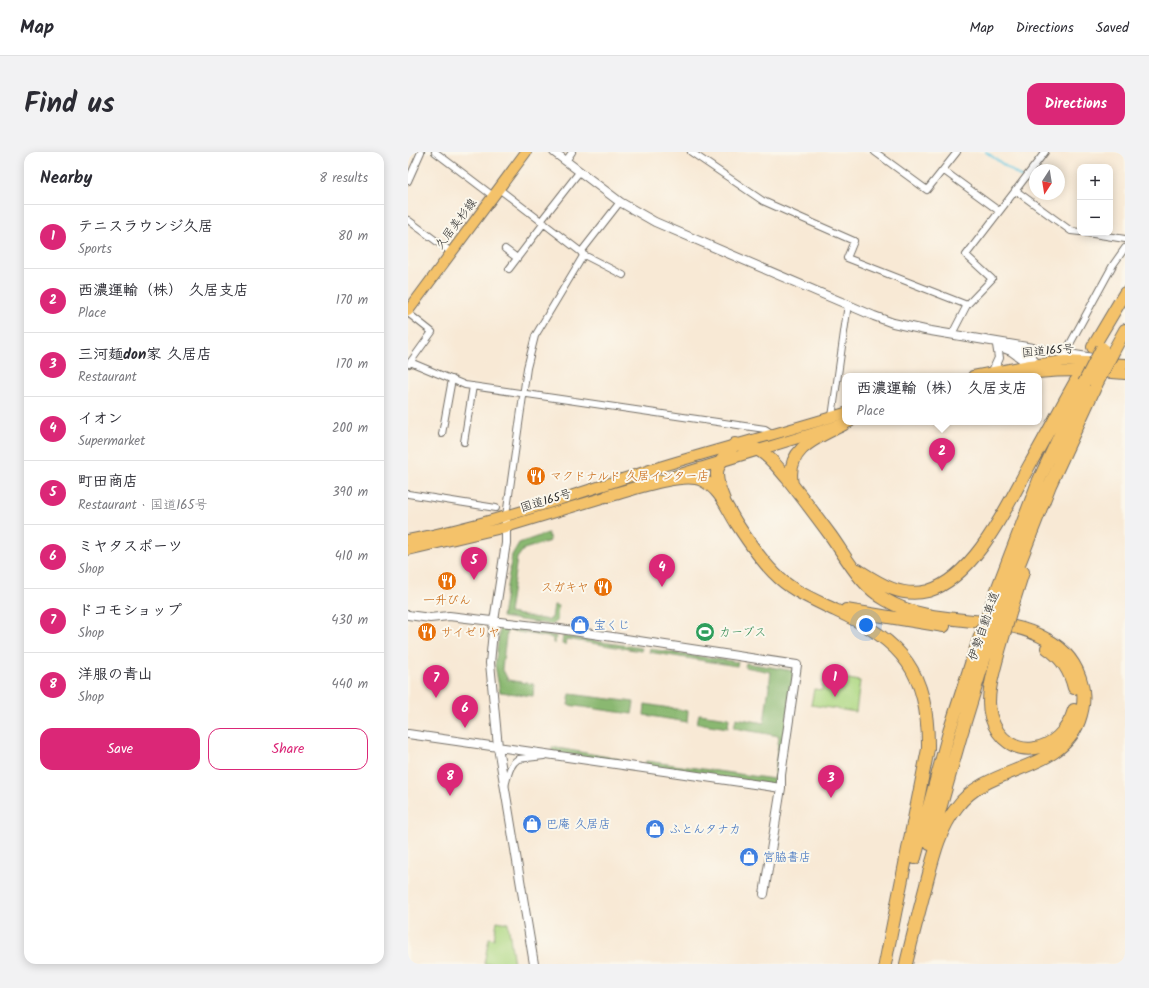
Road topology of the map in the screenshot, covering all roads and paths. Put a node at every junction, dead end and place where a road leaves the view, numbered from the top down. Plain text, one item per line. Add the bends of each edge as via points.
1 (421, 152) edge
2 (435, 152) edge
3 (526, 152) edge
4 (554, 152) edge
5 (572, 152) edge
6 (691, 152) edge
7 (875, 152) edge
8 (957, 152) edge
9 (1045, 152) edge
10 (566, 161) junction
11 (410, 169) edge
12 (943, 170) junction
13 (580, 171) junction
14 (408, 181) edge
15 (1015, 190) junction
16 (496, 192) junction
17 (620, 202) junction
18 (999, 211) junction
19 (409, 222) edge
20 (543, 222) junction
21 (1077, 232) edge
22 (1106, 236) edge
23 (1125, 239) edge
24 (1125, 248) edge
25 (505, 249) dead end
26 (451, 252) junction
27 (582, 253) junction
28 (517, 258) junction
29 (509, 269) dead end
30 (623, 274) dead end
31 (1125, 293) edge
32 (848, 304) junction
33 (967, 305) junction
34 (1125, 305) edge
35 (408, 312) edge
36 (1125, 330) edge
37 (952, 334) junction
38 (997, 345) junction
39 (1007, 345) junction
40 (1098, 348) junction
41 (1065, 353) junction
42 (409, 363) edge
43 (1125, 364) edge
44 (1036, 369) edge
45 (993, 371) junction
46 (985, 373) edge
47 (1026, 373) edge
48 (1125, 374) edge
49 (452, 379) junction
50 (1080, 382) junction
51 (473, 386) junction
52 (523, 394) junction
53 (832, 416) junction
54 (842, 418) edge
55 (842, 420) edge
56 (842, 422) edge
57 (442, 434) dead end
58 (773, 434) junction
59 (464, 442) dead end
60 (735, 444) junction
61 (757, 449) junction
62 (720, 462) junction
63 (792, 484) junction
64 (408, 494) edge
65 (608, 496) junction
66 (724, 500) junction
67 (496, 508) dead end
68 (506, 516) junction
69 (506, 527) junction
70 (408, 540) edge
71 (408, 550) edge
72 (849, 564) junction
73 (829, 607) junction
74 (1001, 609) junction
75 (408, 615) edge
76 (494, 621) junction
77 (988, 648) junction
78 (408, 734) edge
79 (498, 747) junction
80 (551, 755) junction
81 (505, 787) junction
82 (781, 788) junction
83 (764, 894) dead end
84 (534, 964) edge
85 (885, 964) edge
86 (889, 964) edge
87 (900, 964) edge
88 (906, 964) edge

1 - 11 street
2 - 16 street
3 - 16 main road, 久居美杉線
4 - 10 street
5 - 10 street
6 - 33 street via 763,201 854,241 847,258
7 - 12 street via 927,190
8 - 12 street
9 - 15 street
10 - 13 street
11 - 14 street
12 - 18 street
13 - 17 street
13 - 20 street
15 - 18 street
15 - 21 street via 1071,231
16 - 20 street
16 - 26 main road, 久居美杉線
17 - 27 street
17 - 32 street via 655,222
18 - 33 street via 966,255 992,279
19 - 26 street
20 - 27 street
20 - 28 street
22 - 23 street
24 - 41 street
25 - 28 street
26 - 35 main road, 久居美杉線
27 - 30 street
27 - 52 street via 582,259 535,336
28 - 29 street
31 - 40 highway
32 - 37 street via 893,323
32 - 53 street
33 - 37 street
34 - 40 highway, 伊勢自動車道
35 - 42 street via 432,332
36 - 74 highway, 伊勢自動車道, bridge via 1096,384 1050,485
37 - 38 street
37 - 39 street
38 - 44 street via 1011,351
38 - 45 street via 999,358
39 - 41 street
39 - 44 street via 1025,352
40 - 50 highway, 伊勢自動車道, bridge
41 - 43 street
42 - 49 street
43 - 44 main road, 国道165号 via 1065,361
44 - 45 main road, 国道165号
44 - 47 main road, 国道165号
44 - 48 main road, 国道165号
45 - 46 main road, 国道165号
49 - 51 street
49 - 57 street
50 - 72 highway via 987,538 962,570 950,580 927,591 903,592 884,586
50 - 74 highway, 伊勢自動車道 via 1039,480
51 - 52 street
51 - 59 street
52 - 58 street via 765,429
52 - 68 street
53 - 54 main road, 国道165号
53 - 58 main road, 国道165号
55 - 61 main road, 国道165号
56 - 63 highway via 800,451 791,466
58 - 60 main road, 国道165号
60 - 61 highway
60 - 62 highway
60 - 68 main road, 国道165号
61 - 62 main road, 国道165号
61 - 63 highway via 772,460
62 - 65 main road, 国道165号
62 - 66 highway via 717,483
63 - 72 highway
64 - 67 street
65 - 66 highway via 689,478 702,480
65 - 69 main road, 国道165号
66 - 73 highway via 737,524 773,573 809,599
68 - 69 street
68 - 70 main road, 国道165号
69 - 71 main road, 国道165号
69 - 76 street via 506,543
72 - 88 highway via 878,595 907,610 933,616 1012,626 1042,636 1069,656 1077,669 1083,690 1081,714 1075,730 1065,744 1045,758 983,783 965,796 952,814 939,840
73 - 77 highway via 904,621 1010,634 1045,647 1058,657 1068,670 1076,697 1067,727 1062,735 1050,744 1029,749 1021,748 1006,740 996,726 991,718
73 - 85 highway via 868,626 898,650 915,675 927,715 928,749 925,770
74 - 77 highway, 伊勢自動車道, bridge
75 - 76 street
76 - 79 street via 490,663
76 - 82 street via 797,665
77 - 86 highway, 伊勢自動車道 via 934,782
77 - 87 highway, 伊勢自動車道 via 946,785
78 - 79 street
79 - 80 street
79 - 81 street
80 - 81 street via 518,759 510,767
80 - 82 street
81 - 84 street
82 - 83 street

